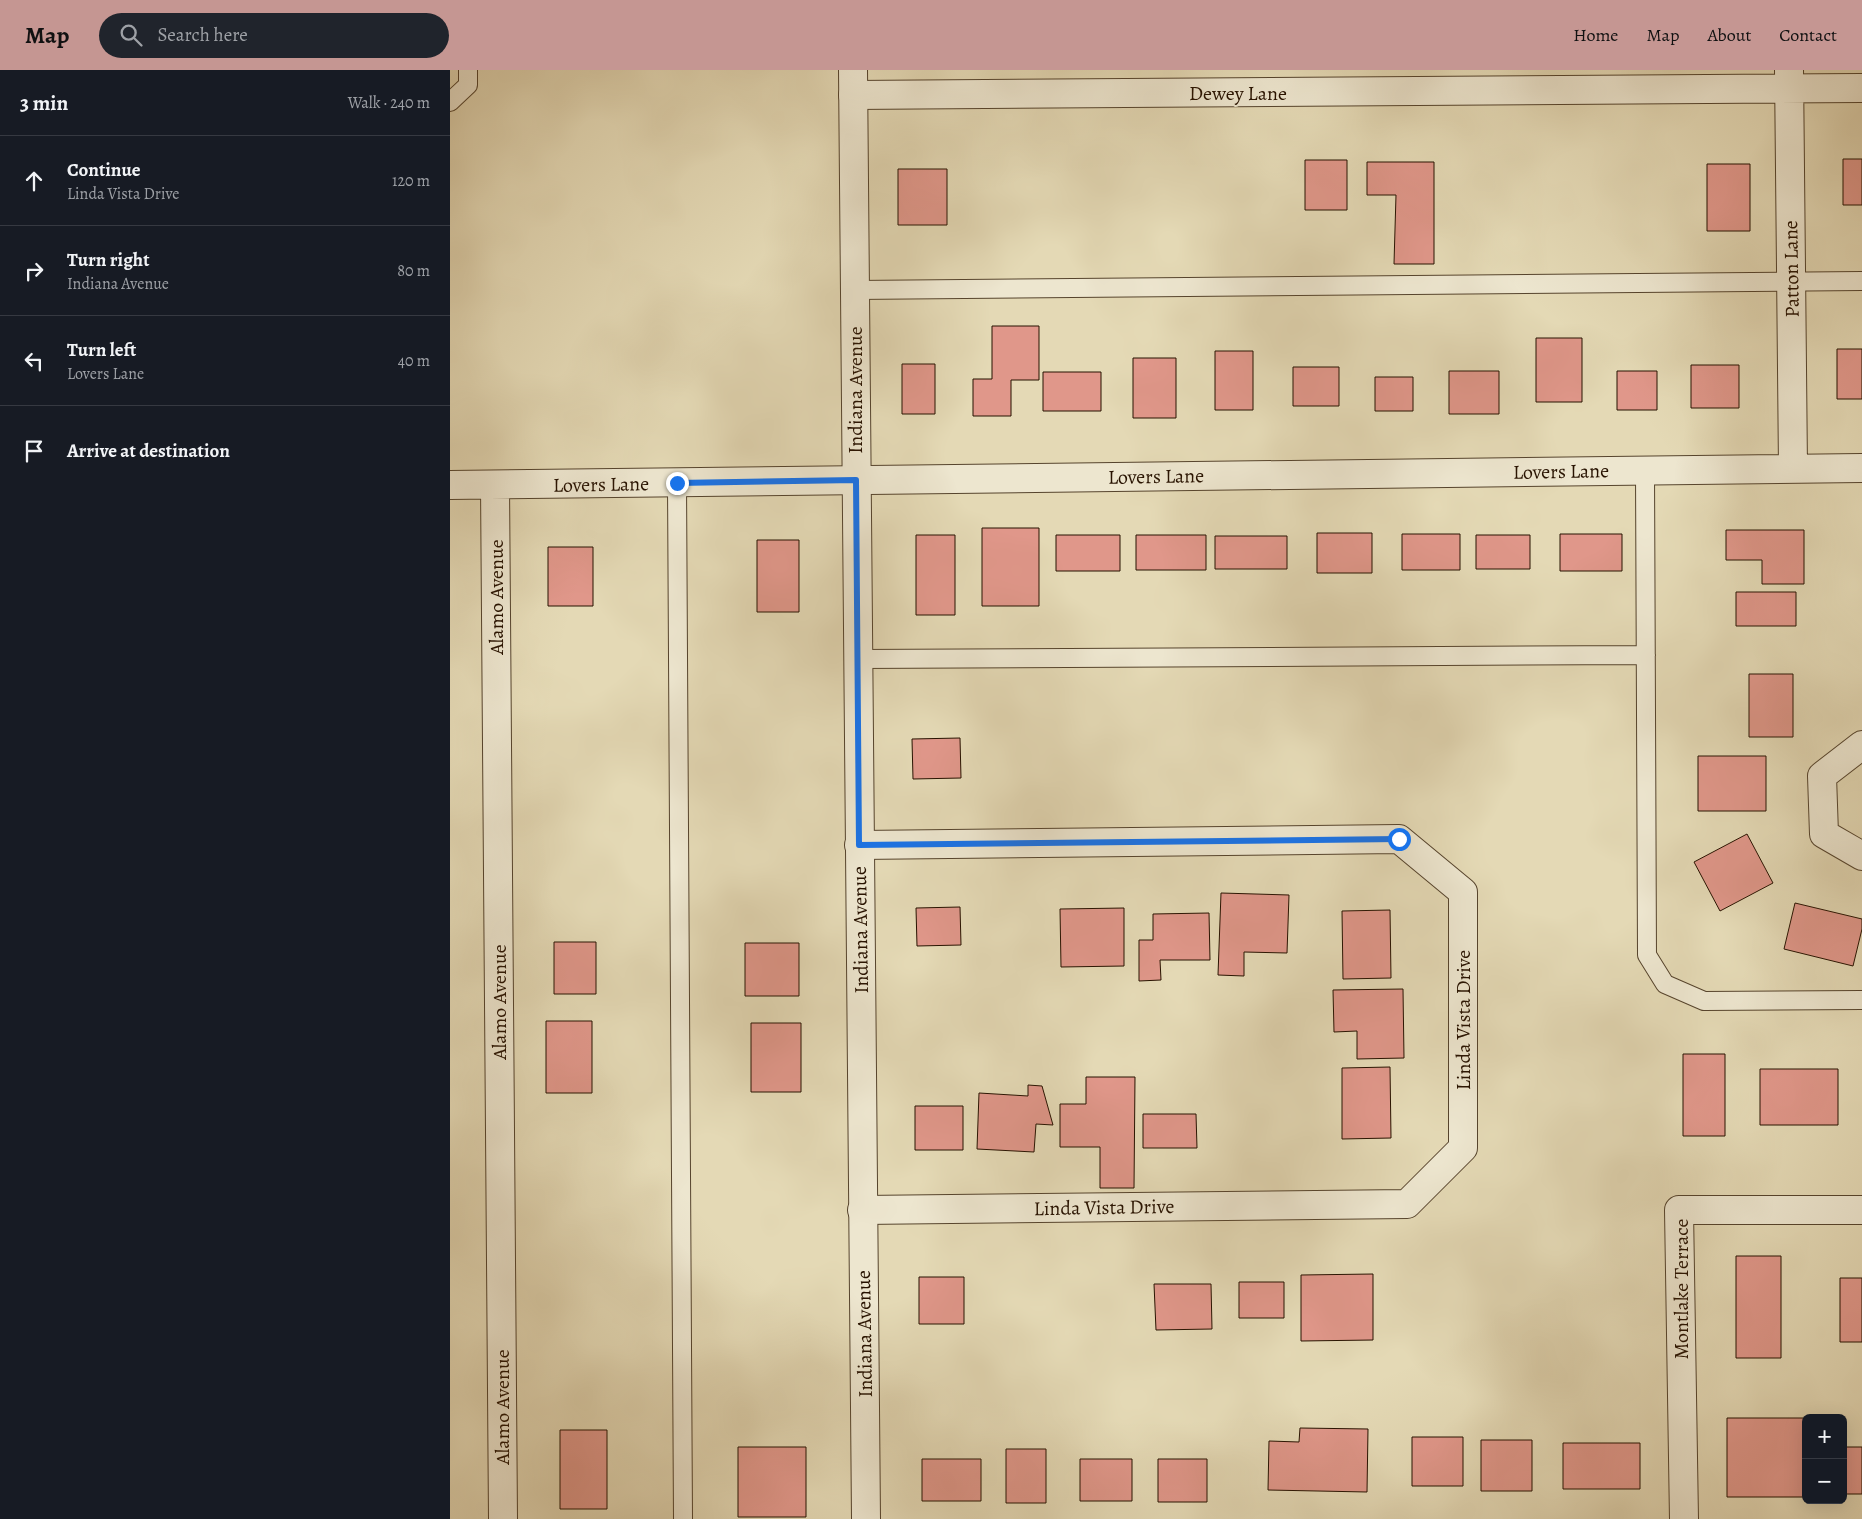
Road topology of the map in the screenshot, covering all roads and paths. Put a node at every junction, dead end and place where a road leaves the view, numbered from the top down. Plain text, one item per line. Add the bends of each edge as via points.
1 (468, 70) edge
2 (1789, 80) edge
3 (853, 83) edge
4 (1862, 88) edge
5 (450, 102) edge
6 (1862, 281) edge
7 (1791, 282) junction
8 (854, 290) junction
9 (1793, 468) junction
10 (1862, 468) edge
11 (1645, 470) junction
12 (856, 480) junction
13 (677, 483) junction
14 (450, 485) edge
15 (496, 485) junction
16 (1646, 655) junction
17 (858, 659) junction
18 (1862, 745) edge
19 (859, 845) junction
20 (1862, 856) edge
21 (1862, 1000) edge
22 (862, 1210) junction
23 (1862, 1210) edge
24 (503, 1519) edge
25 (683, 1519) edge
26 (866, 1519) edge
27 (1684, 1519) edge

1 - 5 lane via 468,85
2 - 3 street, Dewey Lane
2 - 4 street, Dewey Lane
2 - 7 street, Patton Lane
3 - 8 street, Indiana Avenue
6 - 7 lane
7 - 8 lane
7 - 9 street, Patton Lane
8 - 12 street, Indiana Avenue
9 - 10 street, Lovers Lane
9 - 11 street, Lovers Lane
11 - 12 street, Lovers Lane
11 - 16 lane
12 - 13 street, Lovers Lane
12 - 17 street, Indiana Avenue
13 - 15 street, Lovers Lane
13 - 25 lane
14 - 15 street, Lovers Lane
15 - 24 street, Alamo Avenue
16 - 17 lane
16 - 21 lane via 1647,954 1665,984 1704,1001
17 - 19 street, Indiana Avenue
18 - 20 street via 1822,776 1824,834
19 - 22 street, Indiana Avenue
19 - 22 street, Linda Vista Drive via 1399,839 1463,892 1463,1148 1408,1204
22 - 26 street, Indiana Avenue
23 - 27 street, Montlake Terrace via 1679,1210

